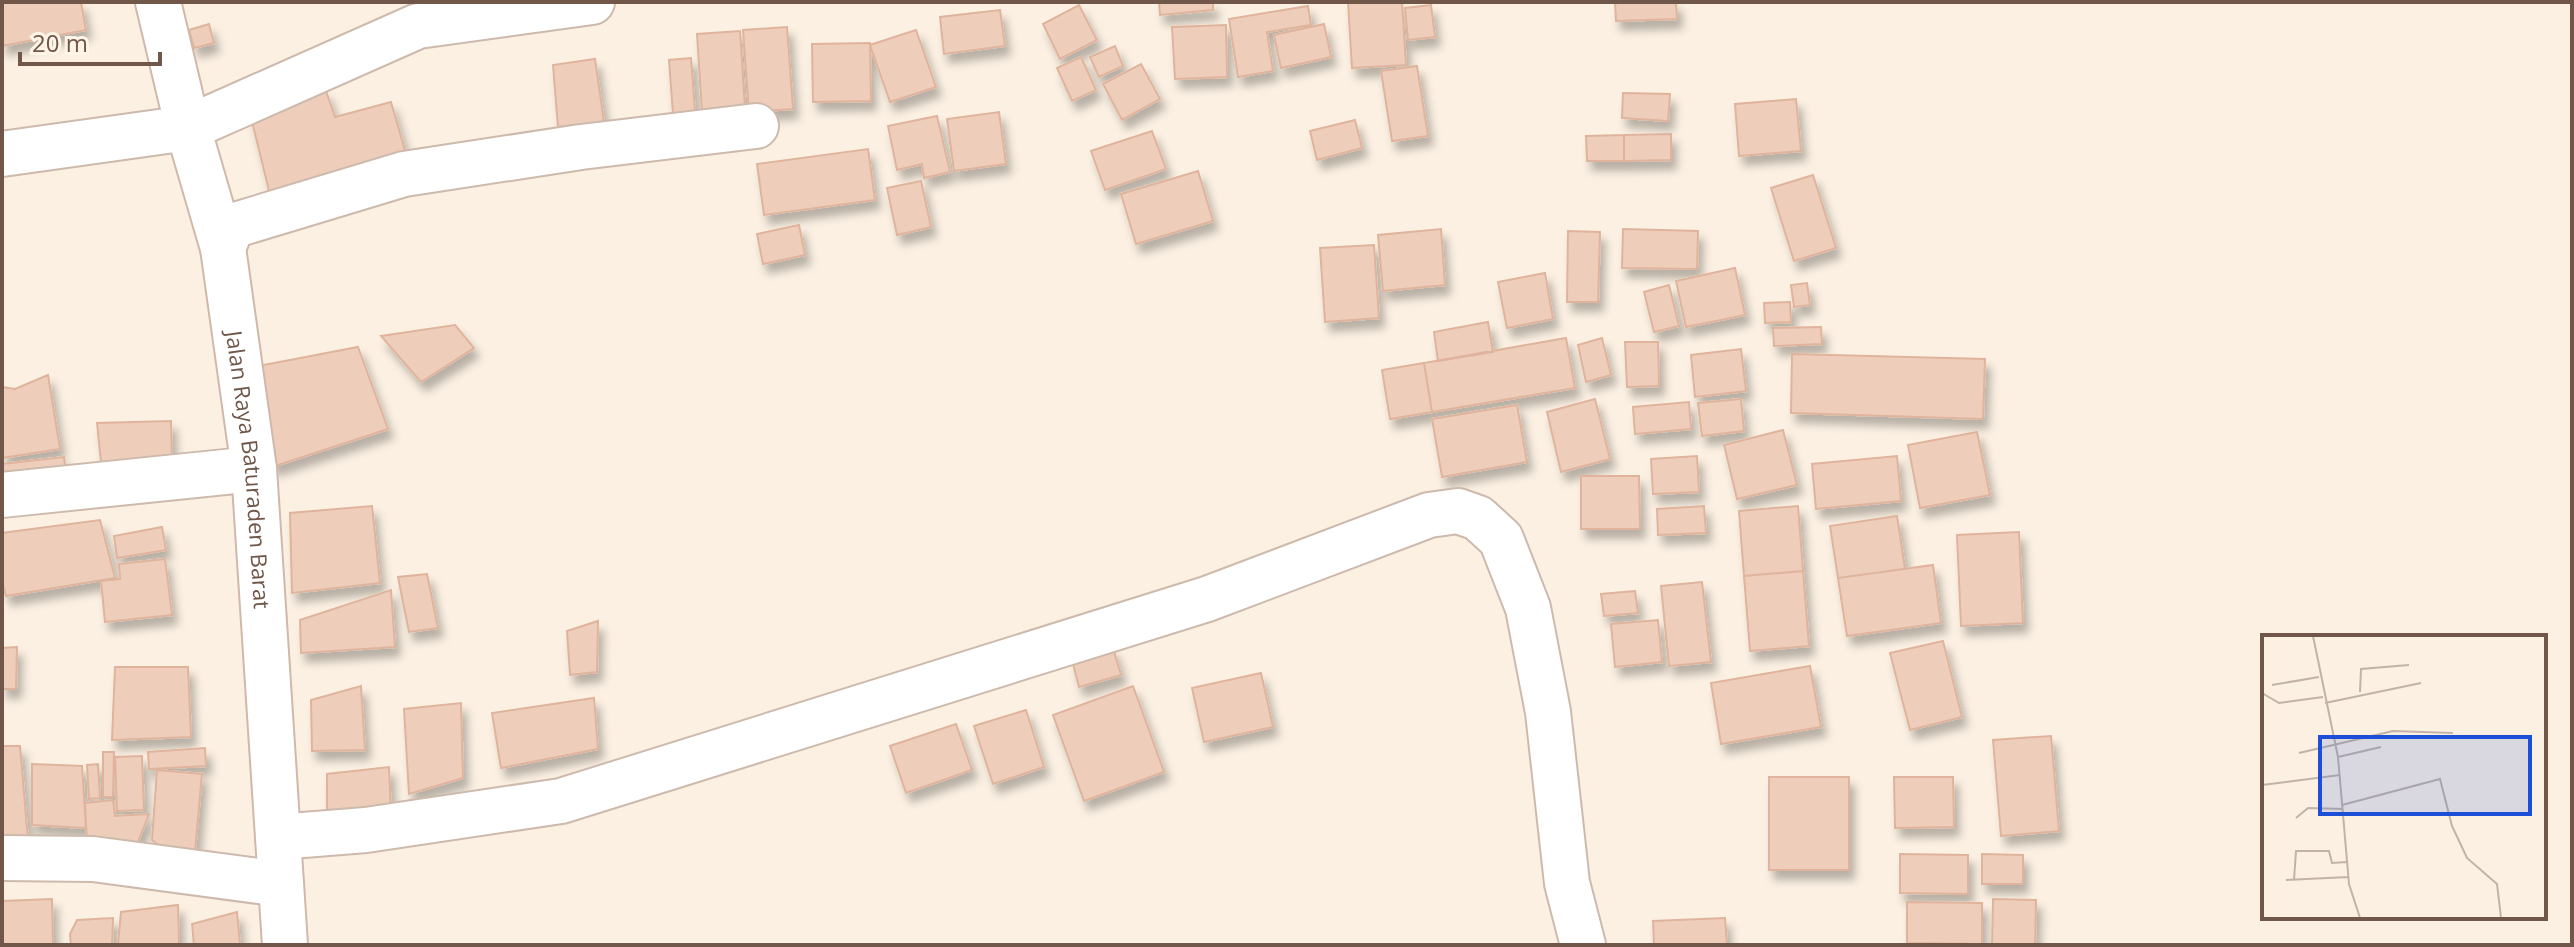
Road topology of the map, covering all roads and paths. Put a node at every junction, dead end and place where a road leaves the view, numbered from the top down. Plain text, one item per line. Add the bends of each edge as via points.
1 (158, 2) edge
2 (592, 2) edge
3 (756, 126) dead end
4 (188, 128) junction
5 (2, 154) edge
6 (223, 248) junction
7 (254, 469) junction
8 (2, 495) edge
9 (278, 837) junction
10 (2, 858) edge
11 (281, 884) junction
12 (285, 945) edge
13 (1583, 945) edge

1 - 4 street, Jalan Raya Baturaden Barat
2 - 4 street via 418,26
3 - 6 street via 404,174 232,226
4 - 5 street
4 - 6 street, Jalan Raya Baturaden Barat
6 - 7 street, Jalan Raya Baturaden Barat
7 - 8 street
7 - 9 street, Jalan Raya Baturaden Barat
9 - 11 street, Jalan Raya Baturaden Barat
9 - 13 street via 366,830 561,801 1207,599 1429,515 1458,511 1478,518 1501,539 1528,608 1548,712 1567,883
10 - 11 street via 93,859
11 - 12 street, Jalan Raya Baturaden Barat

